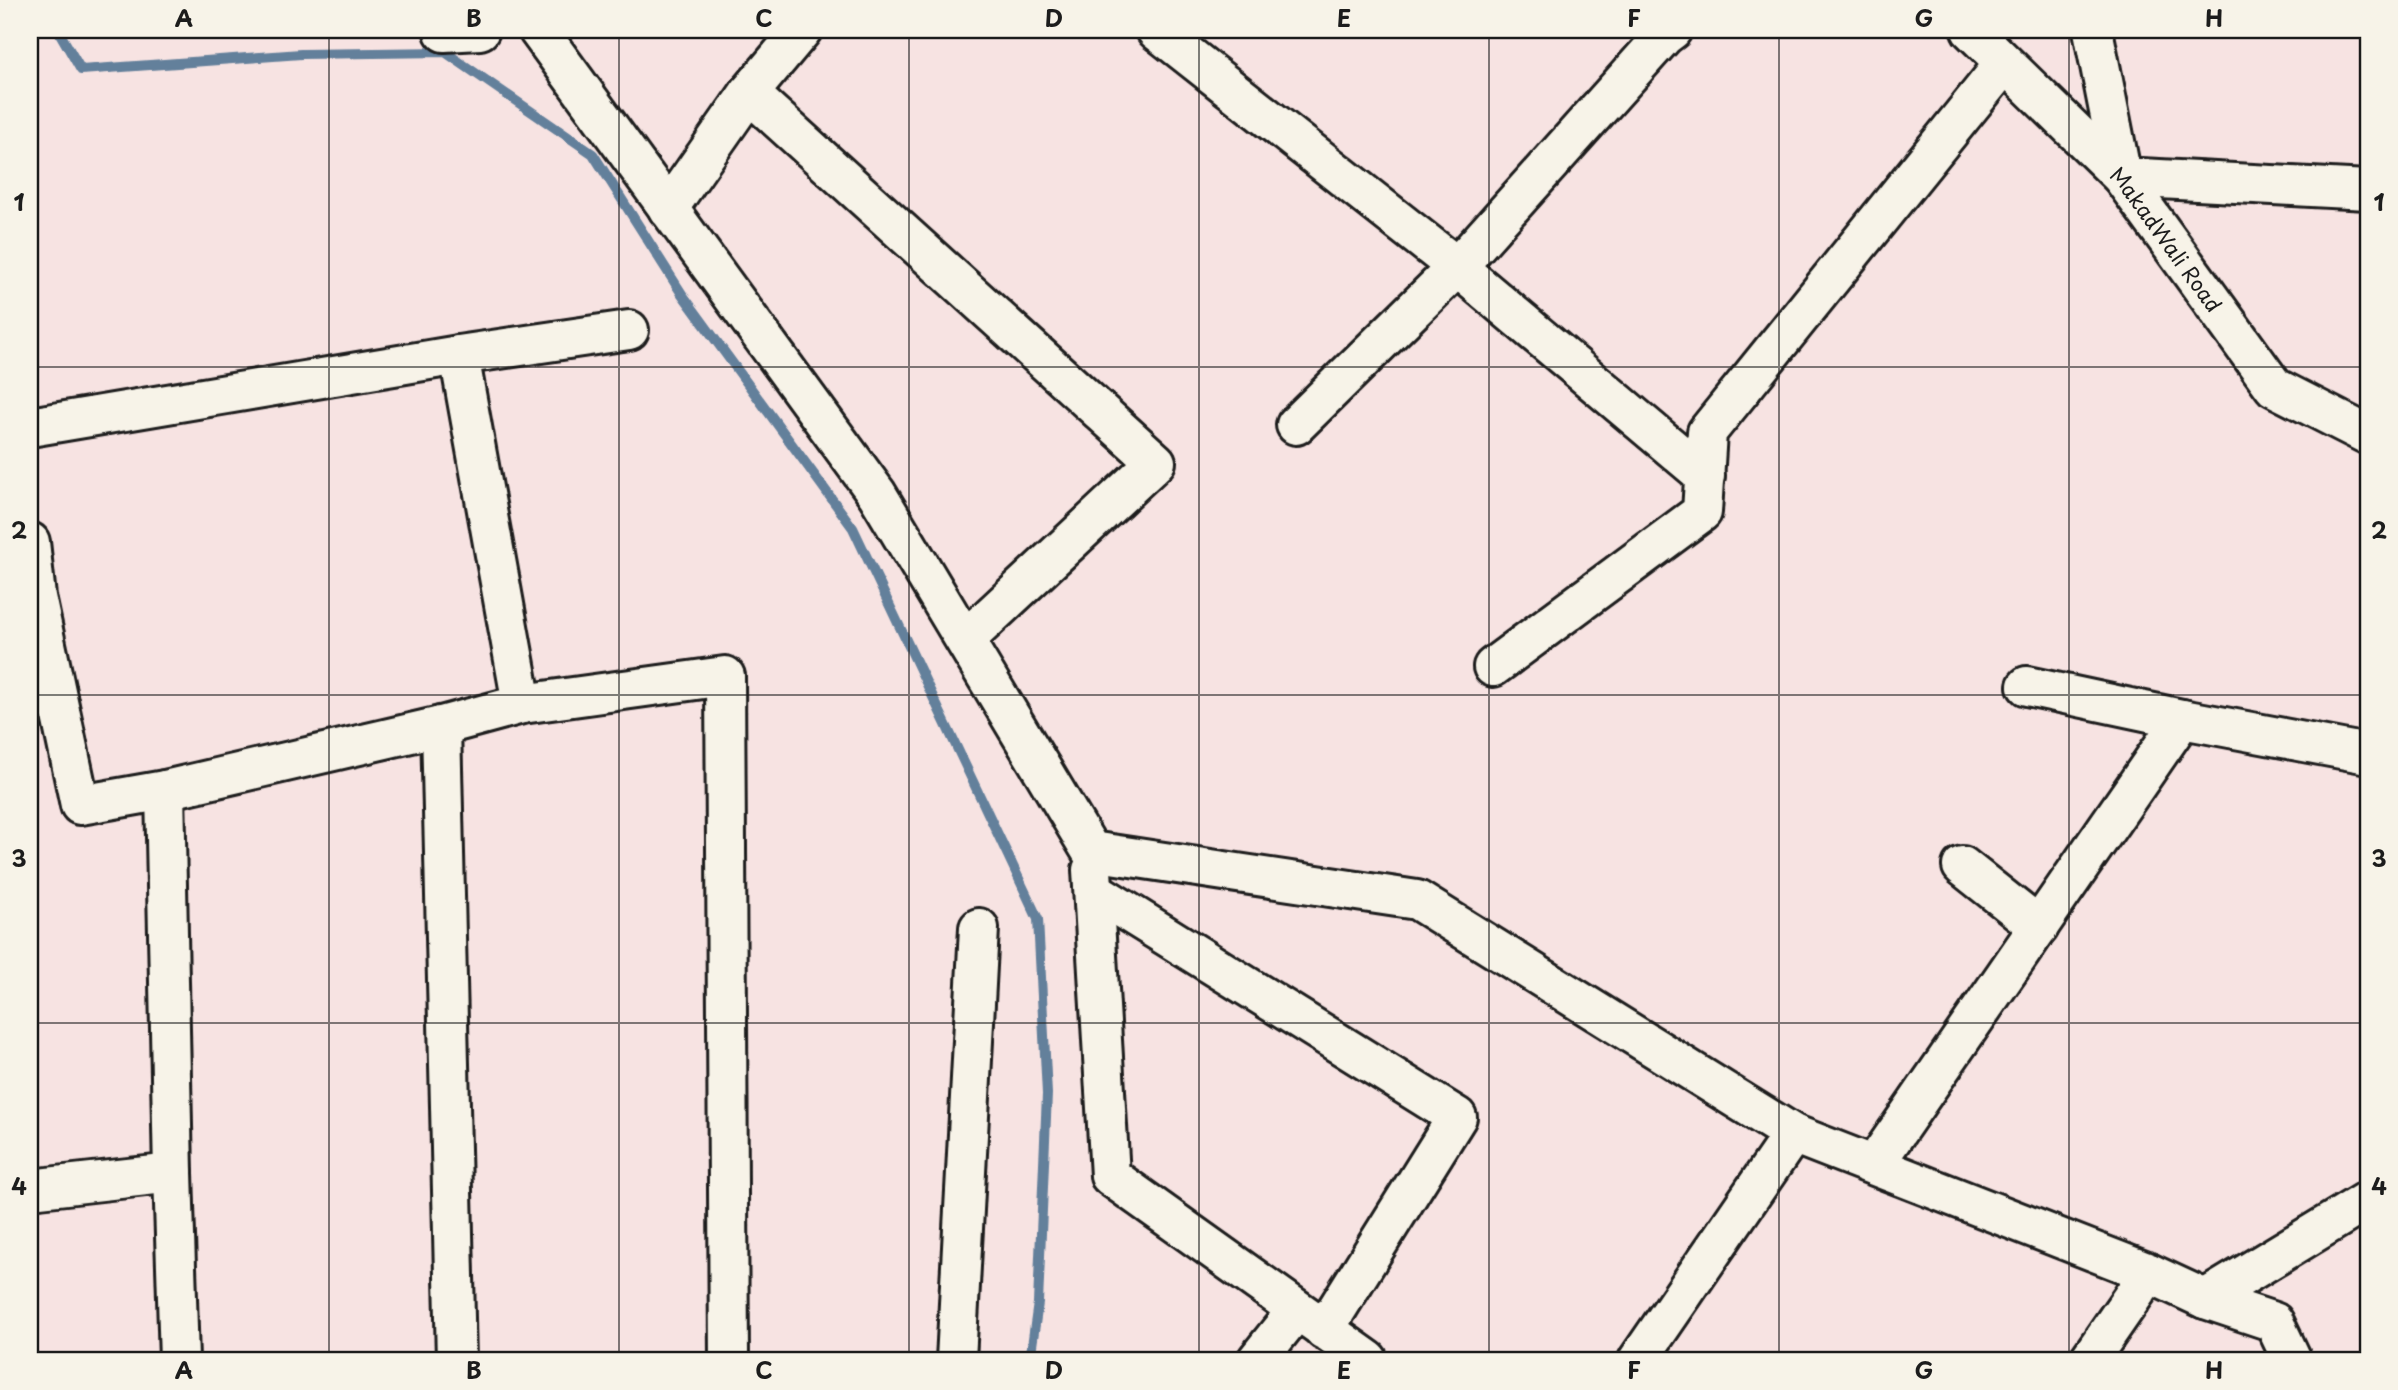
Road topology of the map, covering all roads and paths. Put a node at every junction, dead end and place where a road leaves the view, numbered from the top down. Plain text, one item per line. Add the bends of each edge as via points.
1 (538, 30) edge
2 (802, 30) edge
3 (1156, 30) edge
4 (1970, 30) edge
5 (2093, 30) edge
6 (1665, 32) edge
7 (2004, 64) junction
8 (750, 93) junction
9 (2122, 177) junction
10 (2368, 191) edge
11 (668, 209) junction
12 (1457, 267) junction
13 (629, 330) dead end
14 (459, 355) junction
15 (1296, 425) dead end
16 (30, 427) edge
17 (2368, 435) edge
18 (1705, 476) junction
19 (30, 542) edge
20 (33, 597) edge
21 (966, 639) junction
22 (1493, 667) dead end
23 (2027, 686) dead end
24 (522, 704) junction
25 (2182, 719) junction
26 (441, 726) junction
27 (2368, 754) edge
28 (165, 790) junction
29 (1091, 851) junction
30 (1962, 866) dead end
31 (1094, 891) junction
32 (2039, 927) junction
33 (979, 928) dead end
34 (1793, 1134) junction
35 (1874, 1166) junction
36 (173, 1173) junction
37 (30, 1189) edge
38 (2359, 1211) edge
39 (2149, 1273) junction
40 (2205, 1299) junction
41 (1311, 1320) junction
42 (180, 1360) edge
43 (456, 1360) edge
44 (729, 1360) edge
45 (956, 1360) edge
46 (1257, 1360) edge
47 (1368, 1360) edge
48 (1638, 1360) edge
49 (2089, 1360) edge
50 (2292, 1360) edge

1 - 11 street
2 - 8 street
3 - 12 street
4 - 7 street, MakadWali Road
5 - 9 street
6 - 12 street
7 - 9 street, MakadWali Road
7 - 18 street via 1707,432
8 - 11 street
8 - 21 street via 1156,462
9 - 10 street
9 - 17 street, MakadWali Road via 2274,387
11 - 21 street via 877,494
12 - 15 street
12 - 18 street
13 - 14 street
14 - 16 street
14 - 24 street
18 - 22 street via 1702,512
19 - 20 street
20 - 28 street via 80,805
21 - 29 street
23 - 25 street
24 - 26 street
24 - 44 street via 725,676
25 - 27 street
25 - 32 street
26 - 28 street
26 - 43 street
28 - 36 street
29 - 31 street
29 - 34 street via 1417,900
30 - 32 street
31 - 41 street via 1110,1176
31 - 41 street via 1457,1117
32 - 35 street
33 - 45 street
34 - 35 street
34 - 48 street
35 - 39 street
36 - 37 street
36 - 42 street
38 - 40 street
39 - 40 street
39 - 49 street
40 - 50 street via 2274,1322
41 - 46 street
41 - 47 street

